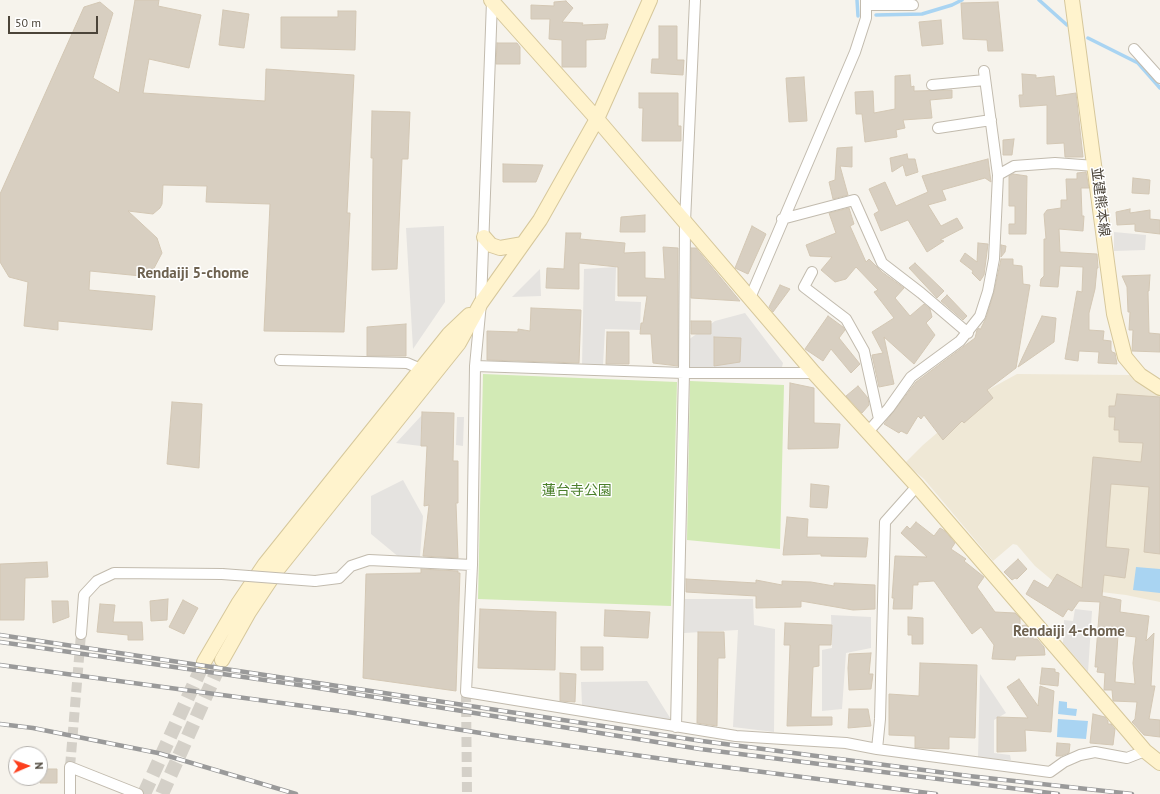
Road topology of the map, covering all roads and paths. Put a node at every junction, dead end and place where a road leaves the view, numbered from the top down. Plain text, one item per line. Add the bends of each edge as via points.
1 (491, 0) edge
2 (650, 0) edge
3 (695, 0) edge
4 (1072, 0) edge
5 (866, 3) edge
6 (913, 5) dead end
7 (1134, 49) dead end
8 (1160, 78) edge
9 (932, 86) dead end
10 (596, 119) junction
11 (991, 120) junction
12 (938, 128) dead end
13 (1095, 166) junction
14 (998, 175) junction
15 (782, 219) junction
16 (685, 222) junction
17 (484, 237) junction
18 (523, 244) junction
19 (812, 272) dead end
20 (750, 298) junction
21 (481, 304) junction
22 (968, 333) junction
23 (280, 360) dead end
24 (475, 366) junction
25 (421, 369) junction
26 (684, 373) junction
27 (814, 373) junction
28 (1160, 388) edge
29 (879, 419) junction
30 (867, 433) junction
31 (917, 486) junction
32 (472, 565) junction
33 (81, 634) tunnel mouth
34 (222, 660) tunnel mouth
35 (204, 662) tunnel mouth
36 (676, 727) junction
37 (877, 749) junction
38 (1145, 751) junction
39 (1160, 763) edge
40 (70, 794) edge
41 (138, 794) edge

1 - 10 street
1 - 17 street
2 - 10 street
3 - 16 street
4 - 13 street, 並建熊本線
5 - 6 street
5 - 15 street via 866,18 855,52
7 - 8 street
9 - 11 street via 985,76
10 - 16 street
10 - 18 street via 540,220
11 - 12 street
11 - 14 street
13 - 14 street via 1054,163 1014,166
13 - 28 street, 並建熊本線 via 1114,314 1125,357 1140,375
14 - 22 street via 994,259 980,316
15 - 20 street
15 - 22 street via 854,200 882,263
16 - 20 street
16 - 26 street
17 - 18 street via 491,245 500,248
17 - 21 street
18 - 21 street
19 - 29 street via 804,288 846,319 864,351
20 - 27 street
21 - 24 street
21 - 25 street via 449,334
21 - 34 street via 458,343 277,570
22 - 29 street via 956,345 911,377
23 - 25 street via 407,363
24 - 26 street
24 - 32 street
25 - 35 street via 265,564
26 - 27 street
26 - 36 street
27 - 30 street
29 - 30 street
30 - 31 street
31 - 37 street via 885,522
31 - 38 street
32 - 33 street, bridge via 369,560 351,566 339,578 315,581 222,574 114,573 97,581 84,595
32 - 36 street via 466,692
36 - 37 street via 736,736 846,743
37 - 38 street via 1050,772 1080,755 1096,752 1127,758
38 - 39 street
40 - 41 street via 70,767

